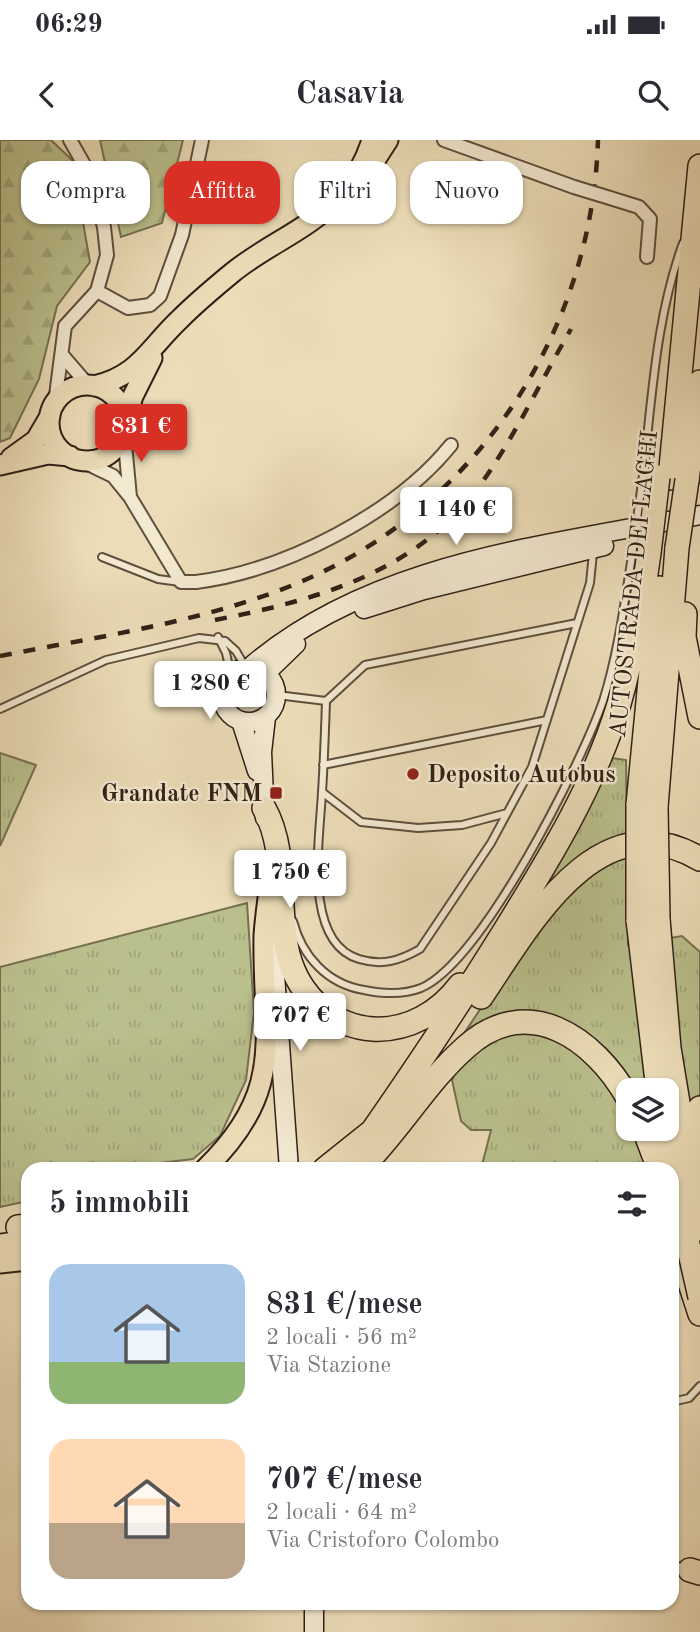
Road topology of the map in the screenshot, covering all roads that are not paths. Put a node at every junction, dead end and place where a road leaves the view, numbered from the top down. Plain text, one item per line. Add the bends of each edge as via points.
1 (70, 140) edge
2 (202, 140) edge
3 (372, 140) edge
4 (387, 140) edge
5 (394, 140) edge
6 (444, 140) edge
7 (700, 166) edge
8 (695, 212) junction
9 (647, 257) dead end
10 (221, 285) junction
11 (97, 291) junction
12 (161, 342) junction
13 (63, 356) junction
14 (700, 382) edge
15 (91, 385) junction
16 (52, 410) junction
17 (125, 428) junction
18 (451, 445) dead end
19 (700, 448) edge
20 (75, 458) junction
21 (0, 465) edge
22 (671, 478) junction
23 (130, 497) junction
24 (700, 515) edge
25 (668, 546) edge
26 (594, 548) junction
27 (102, 557) dead end
28 (181, 582) junction
29 (577, 622) junction
30 (218, 637) junction
31 (248, 671) junction
32 (276, 695) junction
33 (326, 701) junction
34 (0, 709) edge
35 (265, 717) junction
36 (700, 717) edge
37 (547, 720) junction
38 (241, 721) junction
39 (323, 765) junction
40 (322, 792) junction
41 (263, 798) junction
42 (507, 813) junction
43 (276, 837) junction
44 (700, 859) edge
45 (541, 872) junction
46 (270, 882) junction
47 (648, 919) junction
48 (657, 1078) edge
49 (616, 1080) edge
50 (700, 1108) edge
51 (369, 1136) junction
52 (648, 1141) edge
53 (671, 1141) edge
54 (212, 1162) edge
55 (289, 1162) edge
56 (334, 1162) edge
57 (367, 1162) edge
58 (656, 1162) edge
59 (684, 1170) edge
60 (700, 1201) edge
61 (679, 1205) edge
62 (700, 1228) edge
63 (20, 1230) edge
64 (0, 1246) edge
65 (679, 1250) edge
66 (21, 1261) edge
67 (0, 1263) edge
68 (700, 1297) edge
69 (700, 1314) edge
70 (700, 1386) edge
71 (679, 1400) edge
72 (314, 1610) edge
73 (314, 1632) edge

1 - 11 street via 90,175 104,228 107,255
2 - 11 street via 181,235 160,296 150,305 128,308
3 - 10 main road via 366,159 342,194 309,225 232,273
4 - 5 main road
4 - 10 main road via 353,194 316,230
6 - 9 street, bridge via 639,207 650,219
7 - 8 highway, AUTOSTRADA DEI LAGHI
8 - 22 highway, AUTOSTRADA DEI LAGHI
8 - 22 lane via 673,271 658,350
10 - 12 main road via 177,321
11 - 13 street via 65,326 60,341
12 - 15 main road via 123,377
12 - 17 main road via 133,396
13 - 15 street
13 - 16 street
14 - 22 highway, AUTOSTRADA DEI LAGHI
15 - 16 main road via 71,388
15 - 17 main road via 121,405
16 - 20 main road via 50,430 55,444
16 - 21 main road via 36,440
17 - 20 main road via 115,449 105,456
17 - 23 street
18 - 28 street via 398,497 321,541 223,577
19 - 22 highway
20 - 21 main road via 48,454
20 - 23 street via 113,476
22 - 25 highway, AUTOSTRADA DEI LAGHI, bridge
22 - 25 lane, bridge
23 - 28 street
24 - 31 street via 498,555 399,582 296,631
25 - 26 street
25 - 36 highway
25 - 43 lane via 618,649 581,759 505,893 448,970 422,987 400,993 357,989 330,976 307,957 294,925
25 - 45 highway via 642,603 619,704 583,796
25 - 47 highway, AUTOSTRADA DEI LAGHI, bridge via 647,806
26 - 29 lane via 590,583
26 - 31 street via 380,602 329,622
27 - 28 lane via 158,579
29 - 33 lane via 365,665
29 - 37 lane
30 - 31 lane via 226,653
30 - 31 lane via 232,646
30 - 34 lane via 155,646 106,660
31 - 32 street via 276,687
31 - 38 street via 223,685 228,712
32 - 33 lane
32 - 35 street
33 - 39 lane
35 - 38 street
35 - 41 street
37 - 39 lane
37 - 42 lane via 532,767
38 - 41 street
39 - 40 lane
40 - 42 lane via 361,822 418,828 462,825
40 - 42 lane via 317,878 328,930 335,946 370,962 403,959 420,949
41 - 43 highway
41 - 46 street
43 - 45 highway via 289,963 305,994 330,1016 367,1028 401,1027 429,1015 455,992 529,881
44 - 51 highway via 672,848 644,845 616,850 579,869 547,901 422,1080
45 - 51 highway via 447,1023
46 - 54 main road via 264,935 266,1063 257,1098 244,1122
46 - 55 street
47 - 48 highway, AUTOSTRADA DEI LAGHI
47 - 59 highway, AUTOSTRADA DEI LAGHI
49 - 57 highway via 569,1032 533,1023 498,1028 466,1047
50 - 59 highway
51 - 56 highway
52 - 58 highway
53 - 59 highway, AUTOSTRADA DEI LAGHI
59 - 62 highway, AUTOSTRADA DEI LAGHI, bridge
59 - 68 highway, AUTOSTRADA DEI LAGHI, bridge
60 - 61 highway
63 - 64 highway
65 - 69 highway
66 - 67 main road
70 - 71 lane via 689,1398
72 - 73 street

